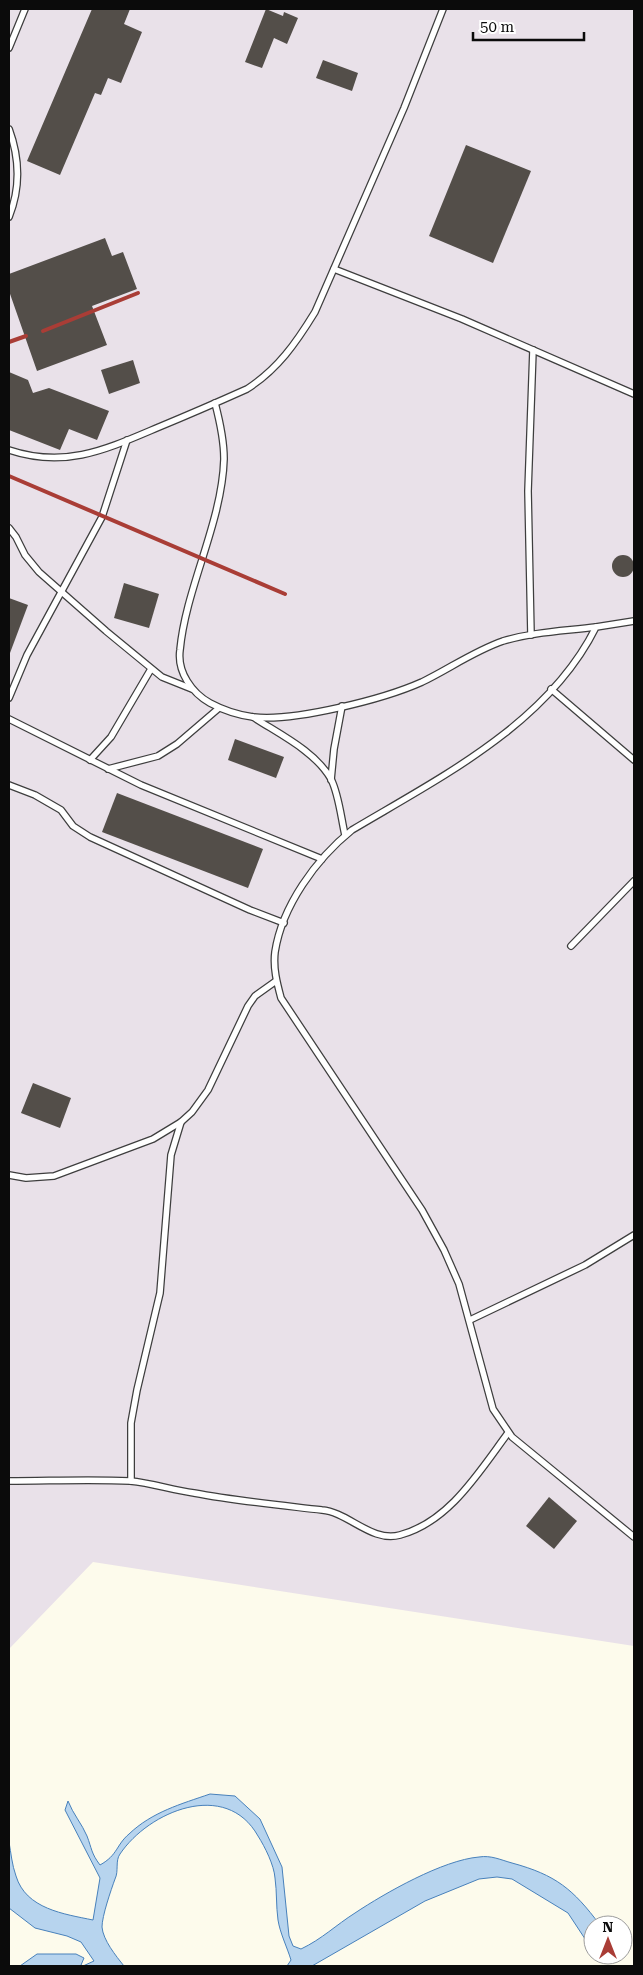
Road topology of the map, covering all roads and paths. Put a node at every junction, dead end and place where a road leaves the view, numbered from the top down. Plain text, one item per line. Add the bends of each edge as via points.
1 (25, 9) edge
2 (443, 9) edge
3 (9, 48) edge
4 (9, 129) edge
5 (9, 217) edge
6 (334, 269) junction
7 (533, 350) junction
8 (634, 394) edge
9 (215, 403) junction
10 (127, 440) junction
11 (9, 450) edge
12 (9, 528) edge
13 (62, 591) junction
14 (634, 621) edge
15 (596, 627) junction
16 (531, 634) junction
17 (151, 669) junction
18 (192, 689) junction
19 (551, 689) junction
20 (9, 698) edge
21 (342, 706) junction
22 (219, 708) junction
23 (253, 717) junction
24 (9, 719) edge
25 (90, 760) junction
26 (634, 760) edge
27 (108, 769) junction
28 (331, 780) junction
29 (9, 785) edge
30 (345, 835) junction
31 (322, 859) junction
32 (634, 880) edge
33 (284, 923) junction
34 (571, 946) dead end
35 (276, 981) junction
36 (181, 1122) junction
37 (9, 1175) edge
38 (634, 1235) edge
39 (470, 1320) junction
40 (508, 1433) junction
41 (9, 1481) edge
42 (131, 1482) junction
43 (634, 1537) edge

1 - 3 lane
2 - 6 lane
4 - 5 lane via 18,159 18,181
6 - 7 lane
6 - 9 lane via 314,312 281,362 247,389
7 - 8 lane
7 - 16 lane via 528,490
9 - 10 lane
9 - 18 lane via 224,446 222,478 188,608 180,652 181,666
10 - 11 lane via 102,451 60,458 37,457
10 - 13 lane via 102,517
12 - 13 lane via 24,555
13 - 17 lane
13 - 20 lane via 27,655
14 - 15 lane
15 - 16 lane
15 - 19 lane via 577,660
16 - 21 lane via 478,651 422,682 388,696
17 - 18 lane
17 - 25 lane via 111,737
18 - 22 lane
19 - 26 lane
19 - 30 lane via 504,734 469,761
21 - 23 lane via 272,718
21 - 28 lane
22 - 23 lane
22 - 27 lane via 158,756
23 - 28 lane via 300,748 323,768
24 - 25 lane
25 - 27 lane
27 - 31 lane
28 - 30 lane
29 - 33 lane via 61,810 90,838
30 - 31 lane
31 - 33 lane via 300,890
32 - 34 lane
33 - 35 lane via 275,952
35 - 36 lane via 266,986 248,1006 208,1090
35 - 39 lane via 281,998 300,1029 422,1210 448,1258
36 - 37 lane via 153,1140 54,1176 26,1178
36 - 42 lane via 171,1155 160,1293 131,1424
38 - 39 lane via 585,1264
39 - 40 lane via 493,1409
40 - 42 lane via 471,1483 446,1509 424,1525 398,1536 380,1535 326,1510
40 - 43 lane
41 - 42 lane

